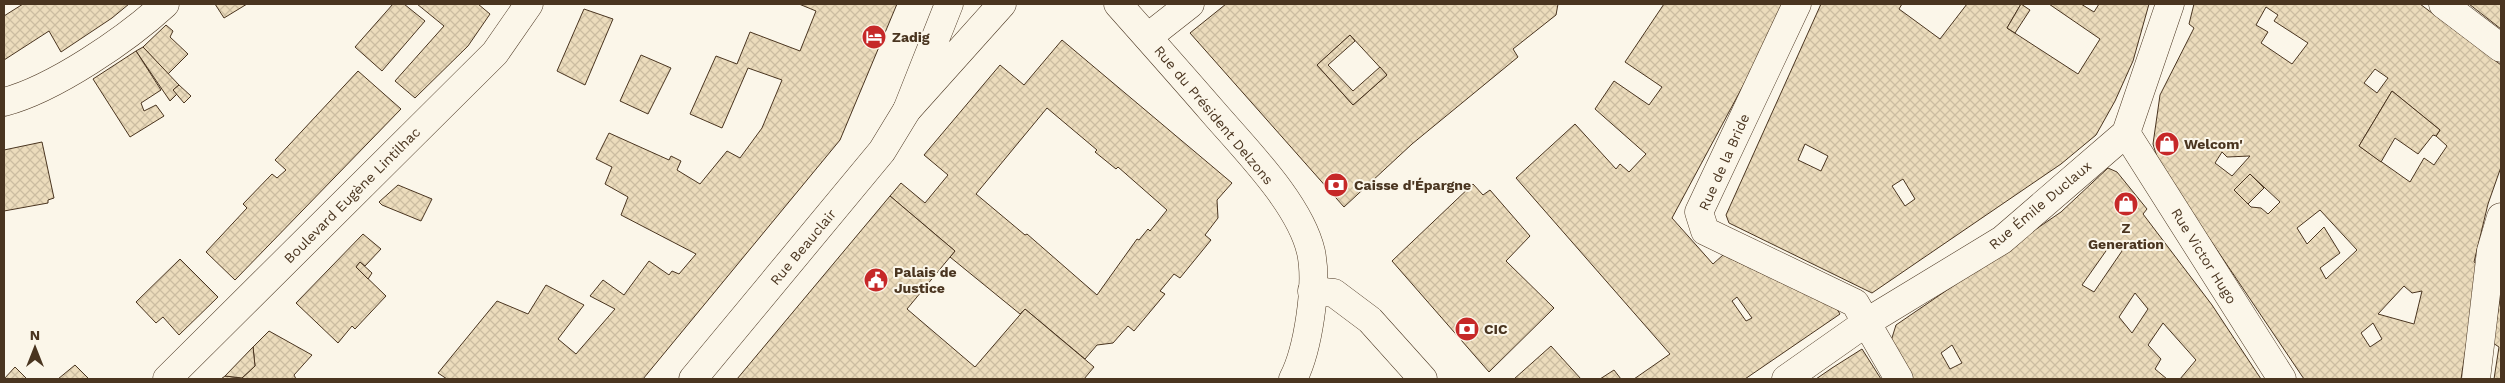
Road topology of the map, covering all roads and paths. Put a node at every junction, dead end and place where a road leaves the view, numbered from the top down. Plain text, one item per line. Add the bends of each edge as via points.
1 (165, 4) edge
2 (529, 4) edge
3 (949, 4) edge
4 (1002, 4) edge
5 (1118, 4) edge
6 (1190, 4) edge
7 (1797, 4) edge
8 (2170, 4) edge
9 (2443, 4) edge
10 (1148, 37) junction
11 (2501, 48) edge
12 (4, 102) edge
13 (907, 110) junction
14 (2126, 133) junction
15 (2501, 217) edge
16 (1312, 291) junction
17 (1867, 322) junction
18 (1408, 373) edge
19 (167, 379) edge
20 (693, 379) edge
21 (1293, 379) edge
22 (1786, 379) edge
23 (1899, 379) edge
24 (2282, 379) edge
25 (2476, 379) edge

1 - 12 street via 142,26 55,82
2 - 19 street, Boulevard Eugène Lintilhac via 494,53
3 - 13 street, Rue Beauclair
4 - 13 street, Rue Beauclair
5 - 10 street, Rue du Président Delzons
6 - 10 street
7 - 17 street, Rue de la Bride via 1699,212 1705,231 1855,303
8 - 14 street
9 - 11 street
10 - 16 street, Rue du Président Delzons via 1259,164 1298,218 1311,253
13 - 20 street, Rue Beauclair via 882,151
14 - 17 street, Rue Émile Duclaux via 2002,240
14 - 24 street, Rue Victor Hugo
15 - 25 street via 2491,251
16 - 18 street via 1334,293 1370,320
16 - 21 street, Rue du Président Delzons via 1309,327
17 - 22 street, Rue Émile Duclaux
17 - 23 street, Rue de la Bride

